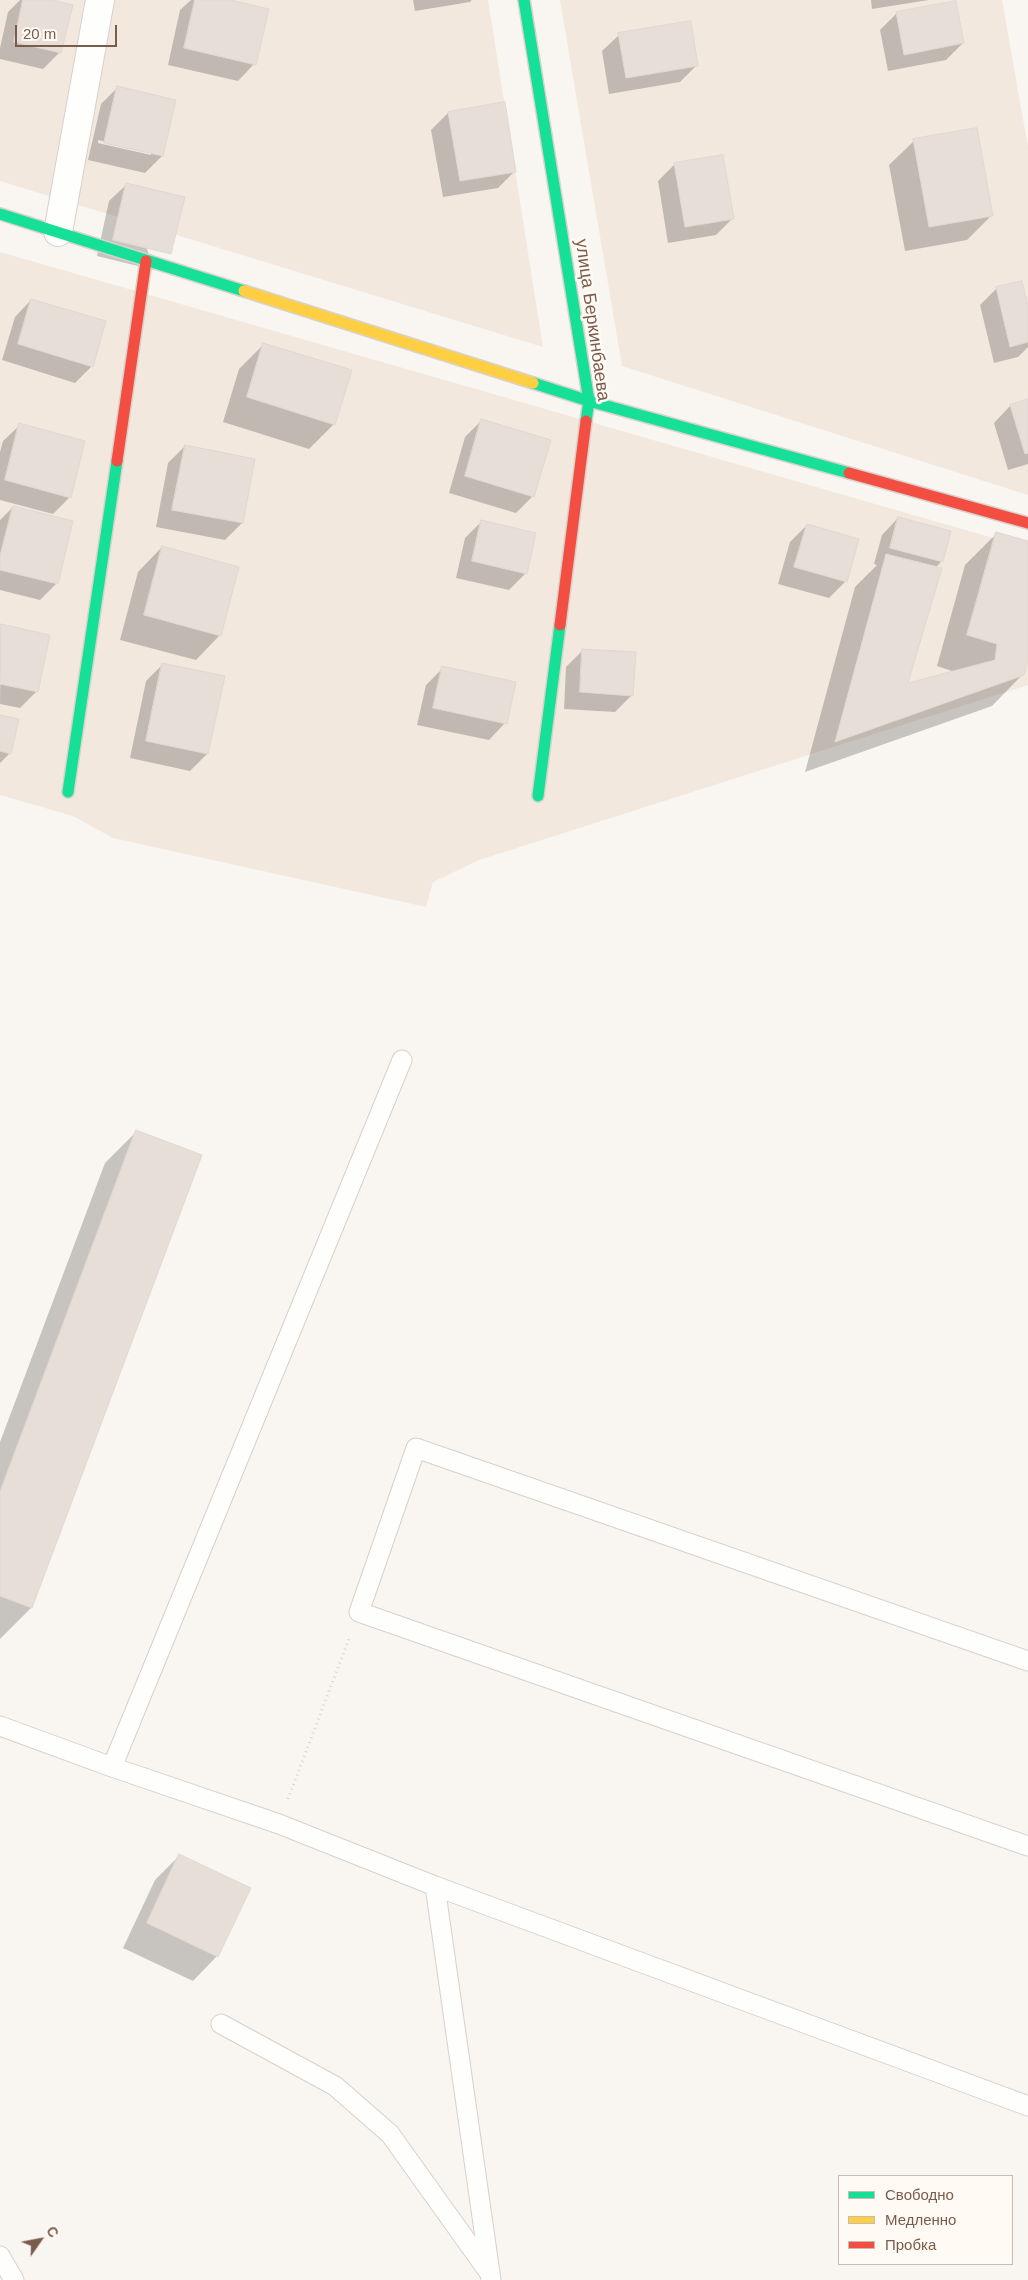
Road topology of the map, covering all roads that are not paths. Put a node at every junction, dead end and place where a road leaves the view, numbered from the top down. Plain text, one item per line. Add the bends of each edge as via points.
1 (100, 0) edge
2 (524, 0) edge
3 (0, 214) edge
4 (58, 232) junction
5 (146, 261) junction
6 (589, 400) junction
7 (1028, 523) edge
8 (68, 792) dead end
9 (538, 796) dead end
10 (402, 1060) dead end
11 (1028, 1660) edge
12 (0, 1726) edge
13 (112, 1767) junction
14 (1028, 1846) edge
15 (435, 1886) junction
16 (221, 2024) dead end
17 (1028, 2106) edge
18 (0, 2256) edge
19 (491, 2278) edge
20 (14, 2280) edge

1 - 4 street
2 - 6 street, улица Беркинбаева
3 - 4 street
4 - 5 street
5 - 6 street
5 - 8 street
6 - 7 street
6 - 9 street, улица Беркинбаева
10 - 13 lane
11 - 14 lane via 416,1448 359,1612
12 - 13 lane
13 - 15 lane via 279,1824
15 - 17 lane
15 - 19 lane
16 - 19 lane via 335,2086 390,2134
18 - 20 lane

